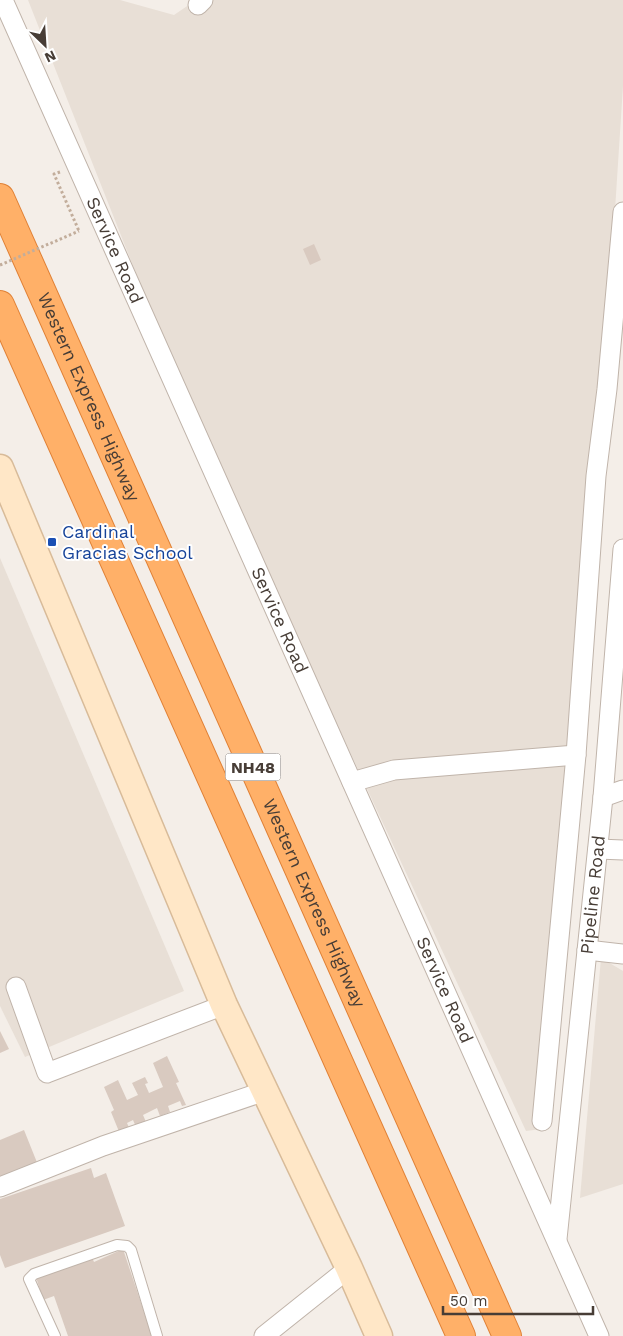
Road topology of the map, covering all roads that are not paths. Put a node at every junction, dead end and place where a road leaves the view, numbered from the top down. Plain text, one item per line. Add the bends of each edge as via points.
1 (3, 0) edge
2 (0, 198) edge
3 (623, 212) edge
4 (0, 305) edge
5 (0, 468) edge
6 (623, 549) edge
7 (576, 755) junction
8 (352, 782) junction
9 (623, 790) edge
10 (603, 797) junction
11 (598, 849) junction
12 (623, 850) edge
13 (587, 950) junction
14 (623, 954) edge
15 (16, 987) dead end
16 (224, 1005) junction
17 (265, 1091) junction
18 (542, 1121) dead end
19 (0, 1187) edge
20 (557, 1240) junction
21 (349, 1268) junction
22 (55, 1336) edge
23 (157, 1336) edge
24 (264, 1336) edge
25 (379, 1336) edge
26 (461, 1336) edge
27 (506, 1336) edge
28 (599, 1336) edge

1 - 8 street, Service Road
2 - 27 highway, Western Express Highway / NH48
3 - 7 street via 596,476
4 - 26 highway, NH48
5 - 16 street
6 - 10 street, Pipeline Road
7 - 8 street via 394,770
7 - 18 street
8 - 20 street, Service Road
9 - 10 street
10 - 11 street, Pipeline Road
11 - 12 street
11 - 13 street, Pipeline Road
13 - 14 street
13 - 20 street, Pipeline Road
15 - 16 street via 47,1073
16 - 17 street
17 - 19 street via 103,1146
17 - 21 street
20 - 28 street, Service Road
21 - 24 street
21 - 25 street
22 - 23 lane via 29,1280 34,1274 118,1245 131,1250

